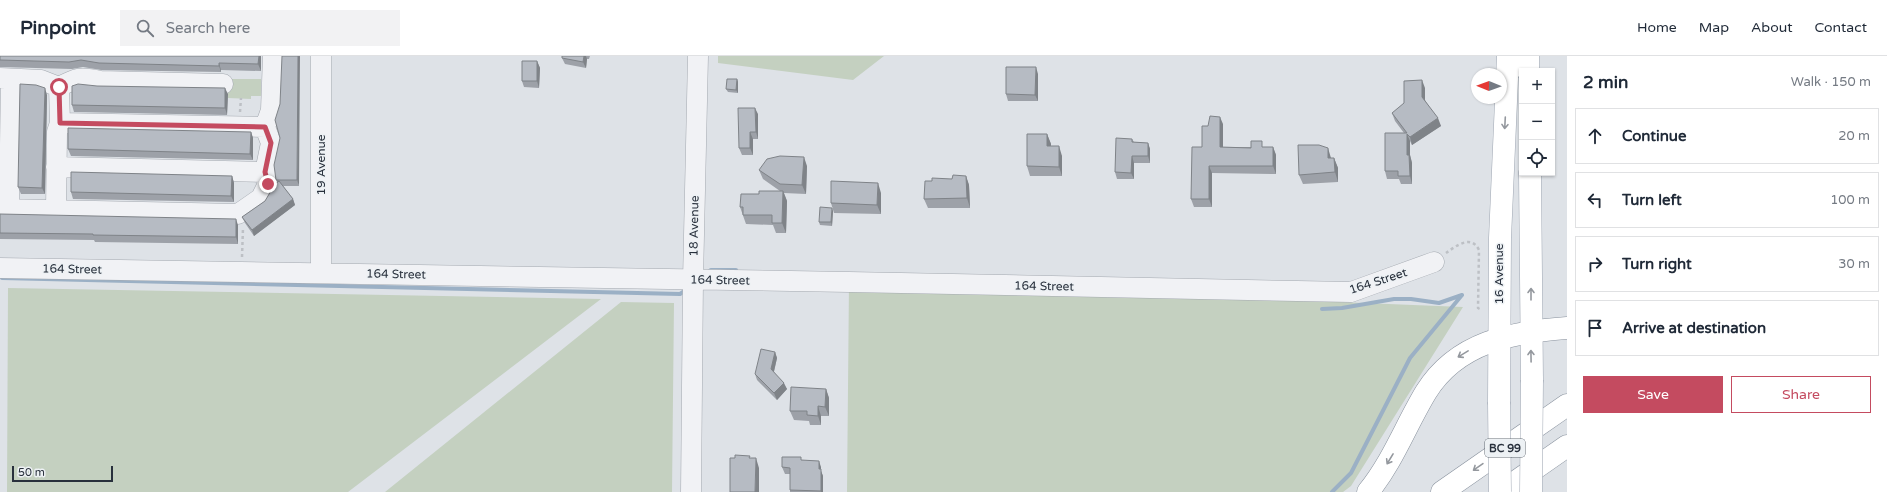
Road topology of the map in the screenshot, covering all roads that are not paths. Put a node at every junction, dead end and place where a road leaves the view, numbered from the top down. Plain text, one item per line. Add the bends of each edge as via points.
1 (272, 56) edge
2 (321, 56) edge
3 (698, 56) edge
4 (1508, 56) edge
5 (1528, 56) edge
6 (1528, 68) edge
7 (6, 78) edge
8 (223, 84) dead end
9 (59, 87) junction
10 (60, 123) junction
11 (265, 127) junction
12 (56, 167) junction
13 (265, 172) junction
14 (1530, 176) edge
15 (5, 209) edge
16 (56, 210) junction
17 (1434, 262) road end
18 (0, 268) edge
19 (321, 273) junction
20 (693, 280) junction
21 (1567, 328) edge
22 (1531, 333) junction
23 (1499, 338) junction
24 (1567, 405) edge
25 (1567, 446) edge
26 (691, 492) edge
27 (1368, 492) edge
28 (1442, 492) edge
29 (1500, 492) edge
30 (1531, 492) edge

1 - 11 street via 271,110
2 - 19 street, 19 Avenue
3 - 20 street, 18 Avenue
4 -> 23 main road, 16 Avenue via 1500,238
5 - 6 main road
7 - 9 street via 41,80
7 - 15 street
8 - 9 street via 100,81 77,77
9 - 10 street
10 - 11 street
10 - 12 street via 57,132
11 - 13 street via 271,143
12 - 13 street
12 - 16 street
13 - 16 street via 268,184 261,198 238,214
22 -> 14 main road
15 - 16 street
17 - 20 street, 164 Street via 1351,292
18 - 19 street, 164 Street
19 - 20 street, 164 Street
20 - 26 street, 18 Avenue
21 - 22 main road
22 - 23 main road
30 -> 22 main road, bridge
23 -> 27 main road via 1465,352 1450,362 1438,375 1426,392 1390,461
23 - 29 main road, 16 Avenue, bridge
24 -> 28 main road, BC 99
25 - 29 main road, BC 99

